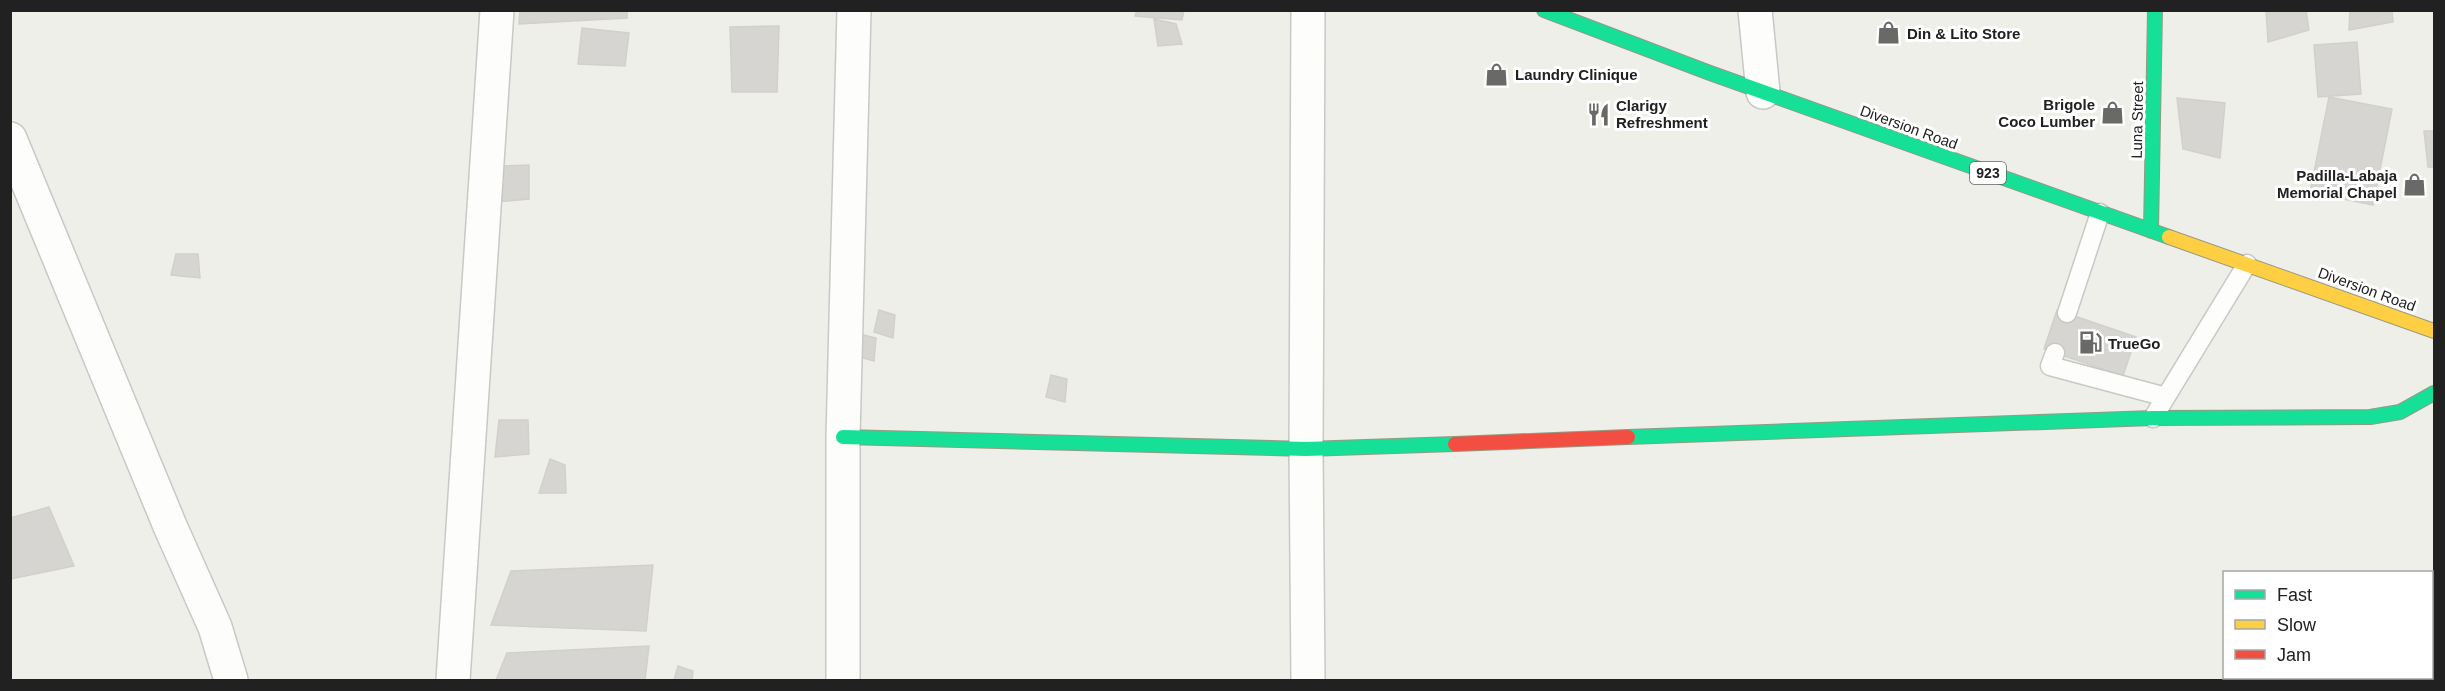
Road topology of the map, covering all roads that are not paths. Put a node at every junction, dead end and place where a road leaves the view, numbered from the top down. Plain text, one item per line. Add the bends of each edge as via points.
1 (497, 10) edge
2 (854, 10) edge
3 (1308, 10) edge
4 (1544, 10) edge
5 (1755, 10) edge
6 (2155, 10) edge
7 (1763, 92) junction
8 (10, 139) edge
9 (2100, 213) junction
10 (2151, 231) junction
11 (2247, 264) junction
12 (2067, 313) dead end
13 (2434, 331) edge
14 (2055, 353) dead end
15 (2434, 393) edge
16 (2166, 397) junction
17 (2153, 418) junction
18 (843, 437) junction
19 (1306, 449) junction
20 (231, 681) edge
21 (453, 681) edge
22 (843, 681) edge
23 (1308, 681) edge

1 - 21 street
2 - 18 street
3 - 19 street
4 - 7 main road, Diversion Road / 923
5 - 7 street
6 - 10 main road, Luna Street
7 - 9 main road, Diversion Road / 923
8 - 20 street via 215,627
9 - 10 main road, Diversion Road / 923
9 - 12 lane
10 - 11 main road, Diversion Road / 923
11 - 13 main road, Diversion Road / 923
11 - 16 lane
14 - 16 lane via 2050,366
15 - 17 main road via 2400,412 2370,417
16 - 17 lane
17 - 19 main road
18 - 19 main road
18 - 22 street
19 - 23 street

